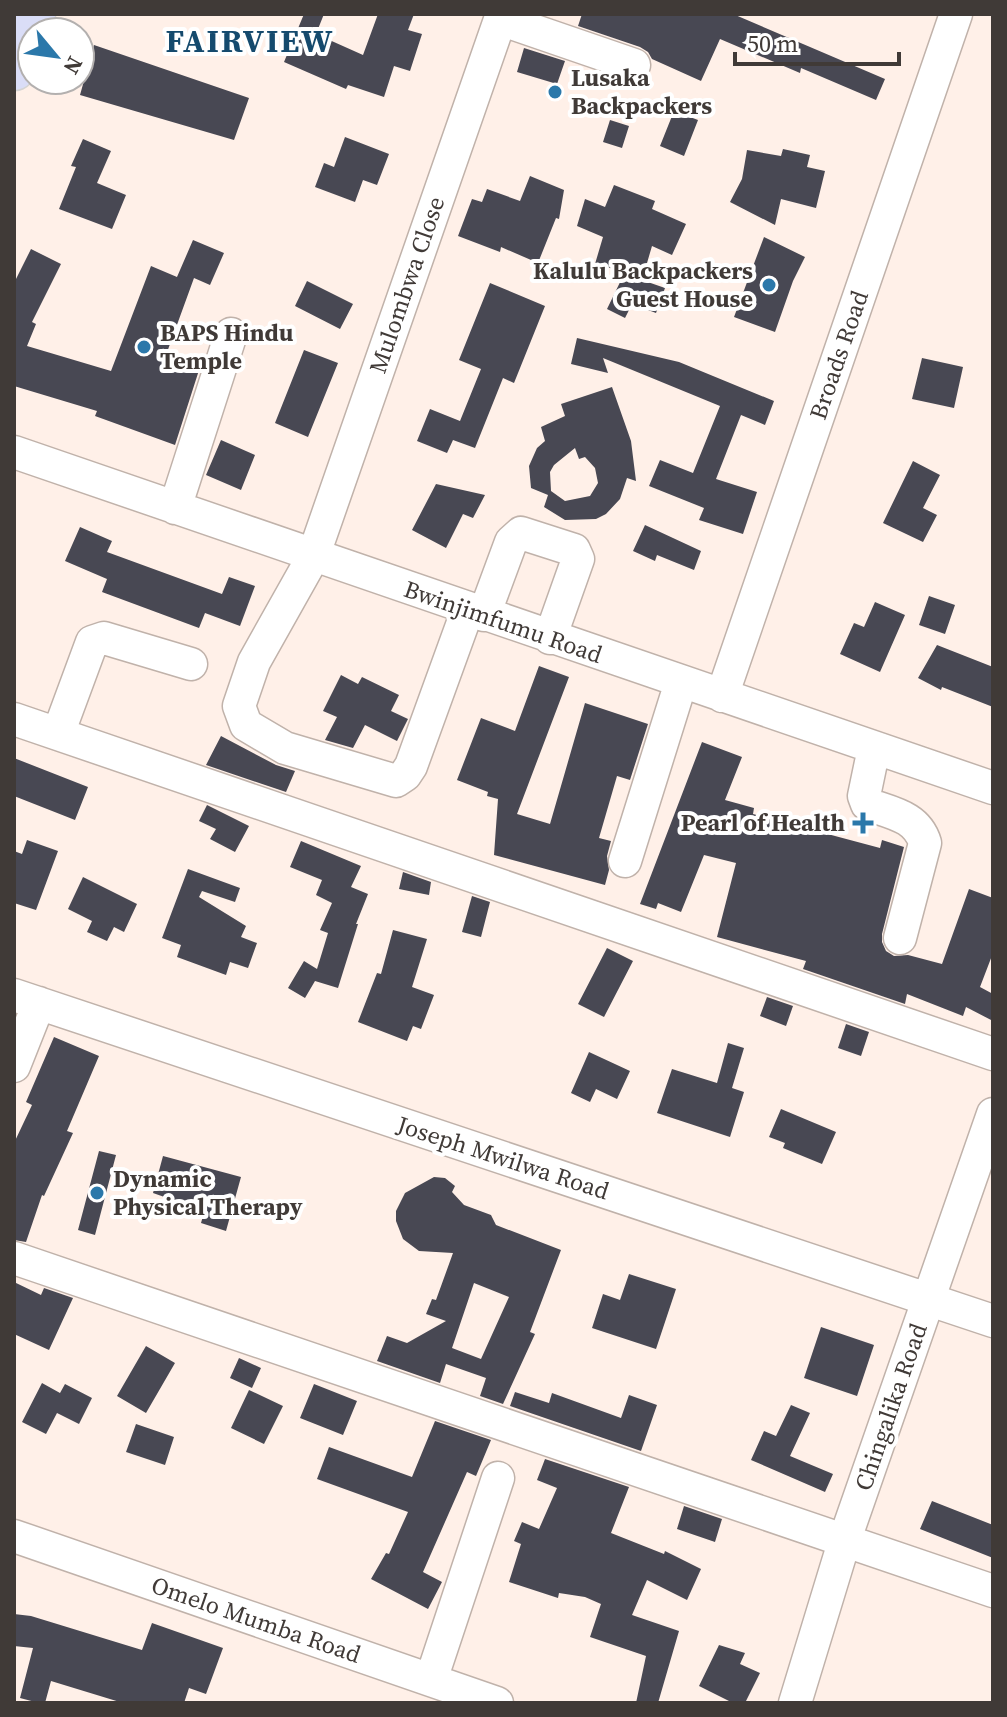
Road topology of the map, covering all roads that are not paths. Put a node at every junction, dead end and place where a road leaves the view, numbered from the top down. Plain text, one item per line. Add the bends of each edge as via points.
1 (34, 14) edge
2 (956, 14) edge
3 (501, 16) edge
4 (634, 65) dead end
5 (14, 69) edge
6 (231, 334) dead end
7 (14, 452) edge
8 (175, 508) junction
9 (313, 557) junction
10 (476, 612) junction
11 (550, 638) junction
12 (191, 664) dead end
13 (681, 682) junction
14 (722, 696) junction
15 (14, 719) edge
16 (58, 734) junction
17 (874, 748) junction
18 (993, 788) edge
19 (625, 861) dead end
20 (900, 938) dead end
21 (27, 999) edge
22 (993, 1054) edge
23 (14, 1066) edge
24 (993, 1114) edge
25 (14, 1258) edge
26 (928, 1299) junction
27 (993, 1321) edge
28 (498, 1478) dead end
29 (14, 1536) edge
30 (845, 1539) junction
31 (993, 1591) edge
32 (431, 1680) junction
33 (497, 1703) edge
34 (795, 1703) edge

1 - 5 main road
2 - 14 street, Broads Road
3 - 4 street
3 - 9 street, Mulombwa Close
6 - 8 street
7 - 8 street, Bwinjimfumu Road
8 - 9 street, Bwinjimfumu Road
9 - 10 street, Bwinjimfumu Road
9 - 10 street, Mulombwa Close via 254,662 239,706 246,725 285,748 396,781 405,775
10 - 11 street, Bwinjimfumu Road
10 - 11 street via 511,542 521,533 574,550 578,559
11 - 13 street, Bwinjimfumu Road
12 - 16 street via 104,638 92,642
13 - 14 street, Bwinjimfumu Road
13 - 19 street
14 - 17 street, Bwinjimfumu Road
15 - 16 street
16 - 22 street
17 - 18 street, Bwinjimfumu Road
17 - 20 street via 867,804 913,821 925,843
21 - 23 street
21 - 26 street, Joseph Mwilwa Road
24 - 26 street, Chingalika Road
25 - 30 street
26 - 27 street, Joseph Mwilwa Road
26 - 30 street, Chingalika Road
28 - 32 street
29 - 32 street, Omelo Mumba Road
30 - 31 street
30 - 34 street, Chingalika Road
32 - 33 street, Omelo Mumba Road

